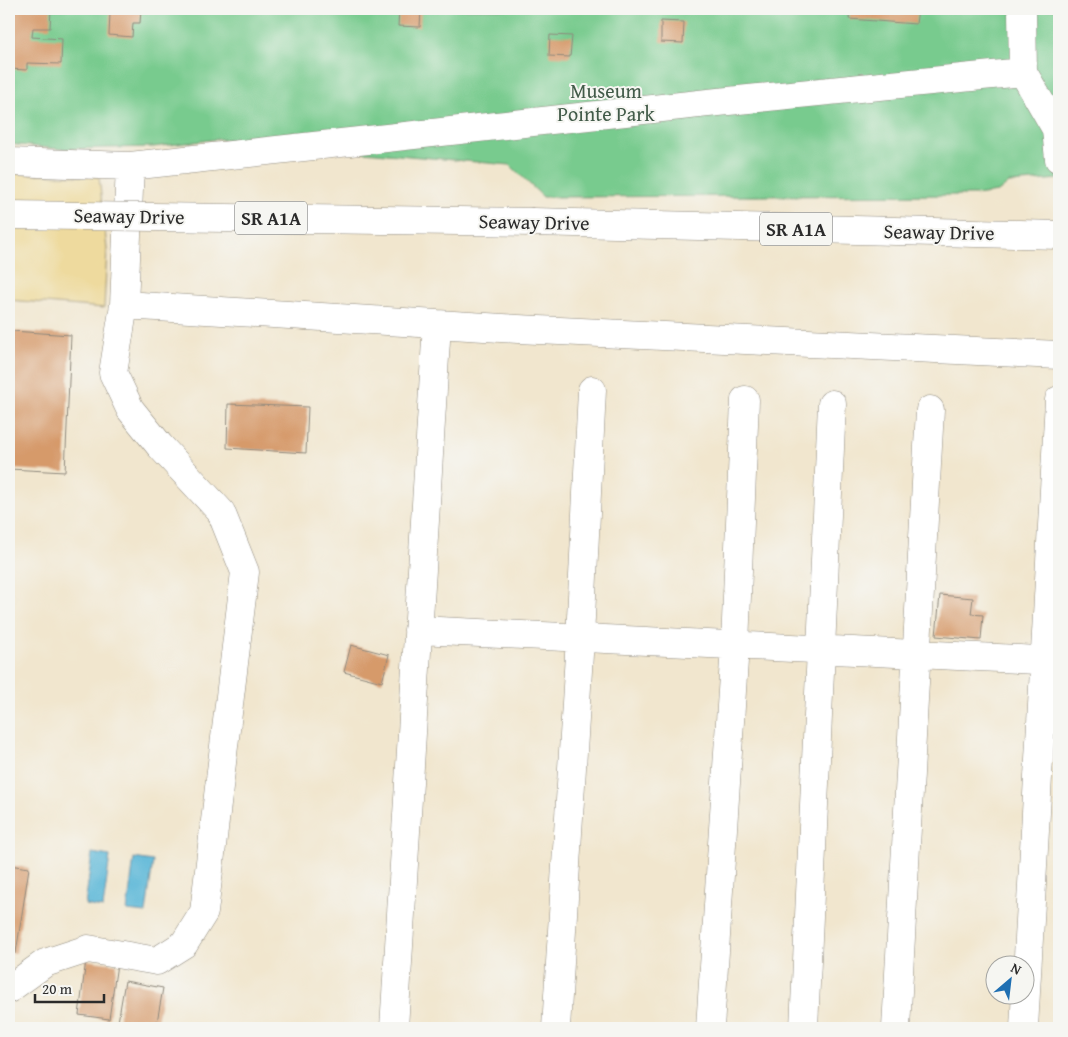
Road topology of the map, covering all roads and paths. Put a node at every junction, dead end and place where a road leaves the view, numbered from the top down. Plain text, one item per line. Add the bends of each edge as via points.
1 (1022, 9) edge
2 (1023, 72) junction
3 (1057, 128) edge
4 (1059, 159) edge
5 (9, 162) edge
6 (130, 166) junction
7 (9, 215) edge
8 (1059, 235) edge
9 (124, 305) junction
10 (437, 324) junction
11 (1059, 355) edge
12 (592, 390) dead end
13 (745, 400) dead end
14 (1059, 400) edge
15 (832, 404) dead end
16 (930, 410) dead end
17 (418, 630) junction
18 (580, 638) junction
19 (736, 645) junction
20 (822, 650) junction
21 (917, 654) junction
22 (1052, 660) edge
23 (9, 989) edge
24 (394, 1028) edge
25 (556, 1028) edge
26 (710, 1028) edge
27 (804, 1028) edge
28 (896, 1028) edge
29 (1024, 1028) edge

1 - 2 main road
2 - 3 main road
2 - 6 main road
3 - 4 main road
5 - 6 main road
6 - 9 main road
7 - 8 main road, Seaway Drive / SR A1A, bridge via 533,222
9 - 10 main road
9 - 23 main road via 113,373 130,409 221,512 244,572 204,912 184,944 157,960 88,949 44,963
10 - 11 main road
10 - 17 main road
12 - 18 main road
13 - 19 main road
14 - 22 main road
15 - 20 main road
16 - 21 main road
17 - 18 main road
17 - 24 main road
18 - 19 main road
18 - 25 main road
19 - 20 main road
19 - 26 main road
20 - 21 main road
20 - 27 main road
21 - 22 main road
21 - 28 main road
22 - 29 main road

